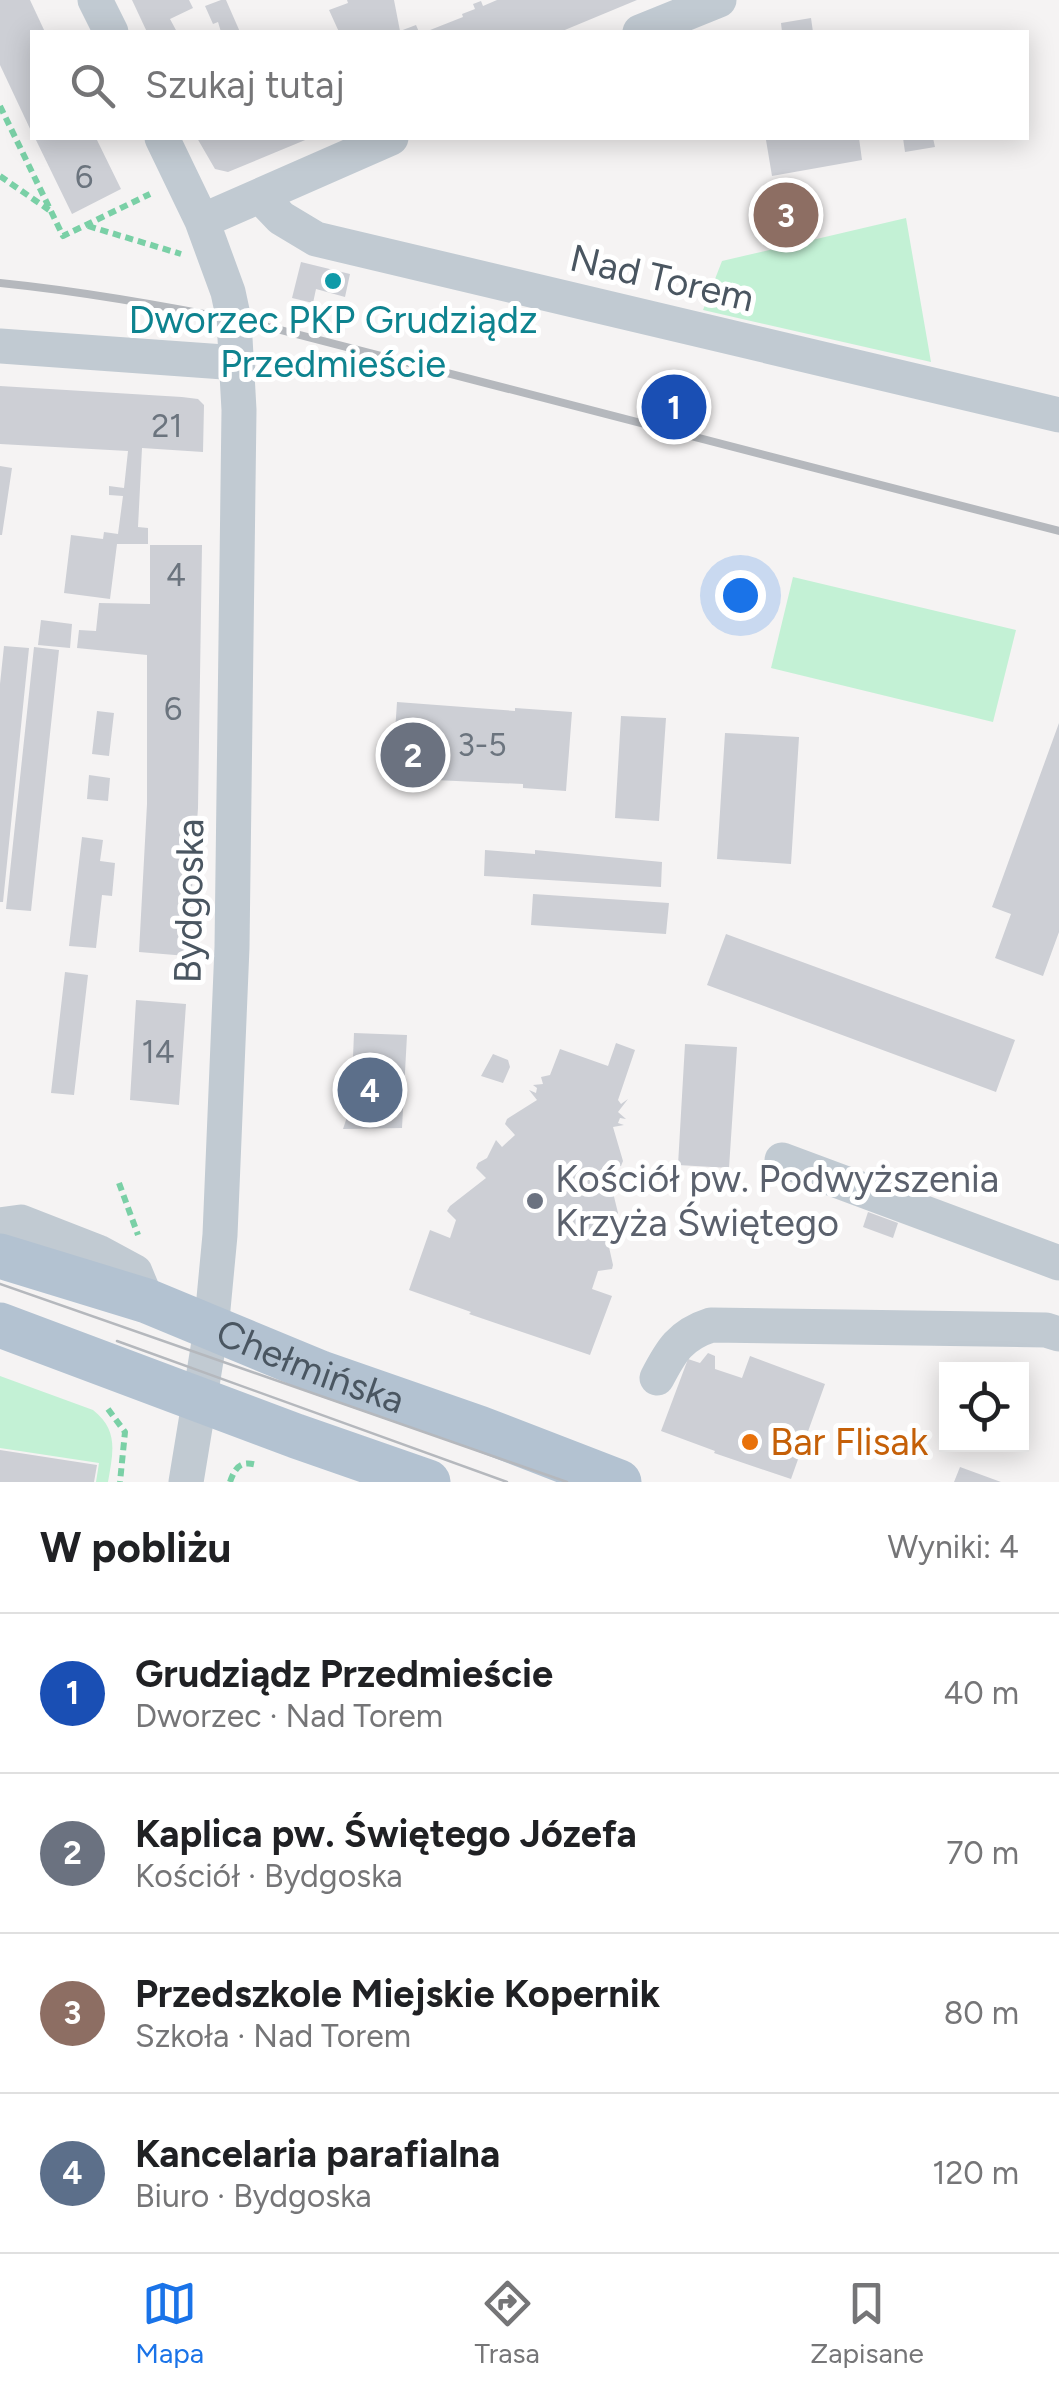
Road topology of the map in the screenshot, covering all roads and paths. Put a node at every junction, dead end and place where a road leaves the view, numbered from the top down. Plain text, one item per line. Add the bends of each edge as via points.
1 (96, 0) edge
2 (719, 0) edge
3 (110, 30) edge
4 (645, 30) edge
5 (0, 106) edge
6 (163, 140) edge
7 (386, 140) edge
8 (0, 176) edge
9 (150, 194) dead end
10 (260, 196) junction
11 (50, 210) junction
12 (202, 221) junction
13 (86, 225) junction
14 (192, 257) dead end
15 (0, 346) edge
16 (238, 363) junction
17 (1059, 415) edge
18 (782, 1160) dead end
19 (119, 1183) dead end
20 (0, 1225) edge
21 (142, 1246) dead end
22 (0, 1256) edge
23 (1059, 1263) edge
24 (147, 1301) junction
25 (0, 1325) edge
26 (211, 1330) junction
27 (1059, 1334) edge
28 (657, 1378) dead end
29 (199, 1398) junction
30 (91, 1401) dead end
31 (267, 1468) dead end
32 (120, 1482) edge
33 (186, 1482) edge
34 (230, 1482) edge
35 (428, 1482) edge
36 (618, 1482) edge

1 - 3 street
2 - 4 street
5 - 11 path
6 - 12 street, Bydgoska
7 - 10 street
8 - 11 path
9 - 13 path
10 - 12 street
10 - 17 street, Nad Torem via 316,239
11 - 13 path via 63,236
12 - 16 street, Bydgoska via 228,292
13 - 14 path
15 - 16 street
16 - 26 street, Bydgoska via 232,947
18 - 23 street
19 - 21 path
20 - 24 street via 21,1222 98,1252 135,1272
22 - 24 main road, Chełmińska
24 - 26 main road, Chełmińska
25 - 29 main road, Chełmińska
26 - 29 street, Bydgoska
26 - 36 main road, Chełmińska
27 - 28 street via 710,1325 675,1344
29 - 33 street, Bydgoska
29 - 35 main road, Chełmińska
30 - 32 path via 107,1408 124,1432
31 - 34 path via 241,1464

